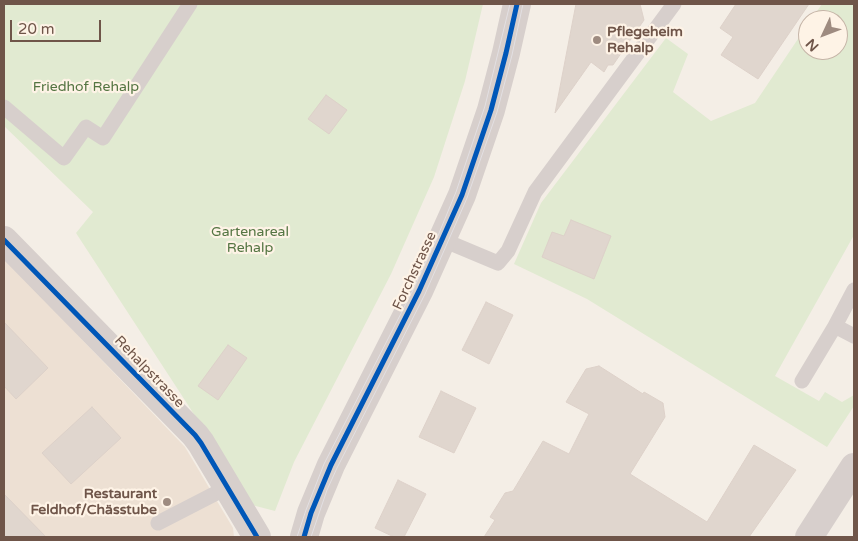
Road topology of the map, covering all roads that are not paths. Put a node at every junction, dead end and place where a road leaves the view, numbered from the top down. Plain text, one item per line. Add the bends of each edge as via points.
1 (190, 4) edge
2 (517, 4) edge
3 (674, 4) edge
4 (4, 107) edge
5 (4, 240) edge
6 (443, 240) junction
7 (854, 290) edge
8 (835, 326) junction
9 (854, 336) edge
10 (802, 381) dead end
11 (854, 467) edge
12 (228, 487) junction
13 (158, 523) dead end
14 (257, 537) edge
15 (304, 537) edge
16 (809, 537) edge

1 - 4 lane via 102,138 86,127 64,158
2 - 6 main road, Forchstrasse via 491,110
3 - 6 lane via 535,192 508,251 498,263
5 - 12 main road, Rehalpstrasse via 201,443
6 - 15 main road, Forchstrasse via 331,465
7 - 8 lane
8 - 9 lane
8 - 10 lane
11 - 16 main road
12 - 13 lane
12 - 14 main road, Rehalpstrasse

